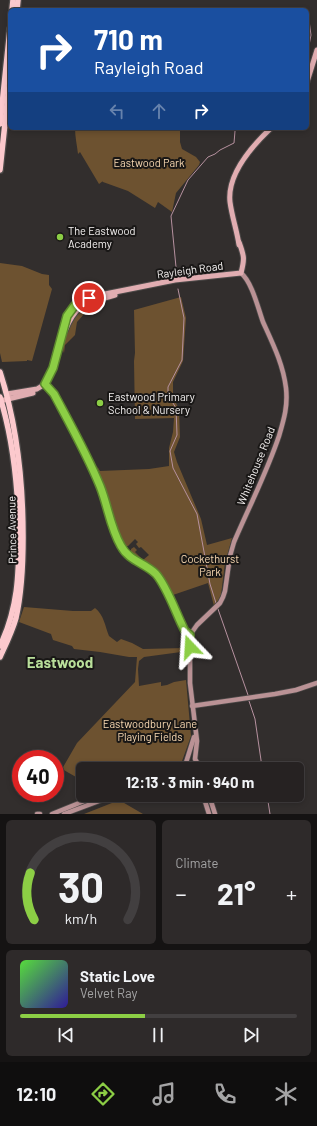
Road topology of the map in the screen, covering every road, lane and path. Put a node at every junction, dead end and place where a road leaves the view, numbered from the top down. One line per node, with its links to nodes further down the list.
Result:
1 (8, 48): 5 (highway)
2 (317, 50): 3 (main road)
3 (309, 76)
4 (8, 90): 6 (highway)
5 (0, 124)
6 (2, 130): 8 (highway)
7 (269, 130): 9 (main road)
8 (0, 170)
9 (242, 270): 13 (main road, Rayleigh Road); 15 (street, Whitehouse Road)
10 (0, 367): 14 (highway)
11 (0, 372): 14 (highway)
12 (0, 382): 14 (highway)
13 (45, 386): 14 (main road); 15 (street)
14 (5, 398): 16 (highway, Prince Avenue); 17 (highway, Prince Avenue)
15 (190, 635): 19 (street)
16 (0, 646)
17 (0, 657)
18 (317, 683): 19 (street)
19 (192, 706): 20 (street)
20 (195, 727): 21 (street); 22 (street)
21 (187, 762)
22 (197, 762)
23 (82, 802): 27 (street)
24 (96, 802): 28 (street)
25 (205, 802): 29 (street)
26 (211, 802): 30 (street)
27 (52, 814)
28 (64, 814)
29 (209, 814)
30 (215, 814)

